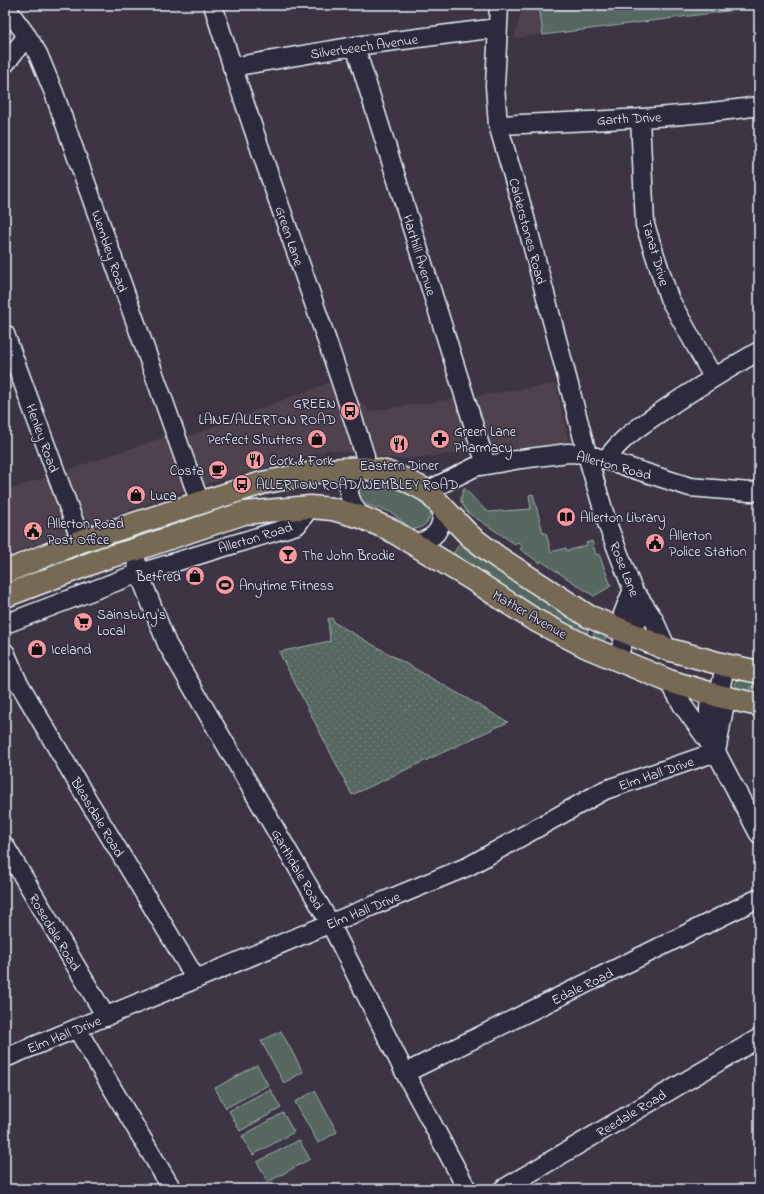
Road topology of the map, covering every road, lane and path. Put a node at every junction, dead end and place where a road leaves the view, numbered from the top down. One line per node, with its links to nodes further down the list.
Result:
1 (213, 5): 8 (street, Green Lane)
2 (499, 5): 4 (street, Calderstones Road)
3 (5, 6): 5 (street, Wembley Road)
4 (497, 28): 6 (street, Silverbeech Avenue); 11 (street, Calderstones Road)
5 (27, 36): 7 (street); 21 (street, Wembley Road)
6 (355, 46): 8 (street, Silverbeech Avenue); 17 (street, Harthill Avenue)
7 (5, 64)
8 (232, 66): 18 (street, Green Lane)
9 (759, 106): 10 (street, Garth Drive)
10 (640, 118): 11 (street, Garth Drive); 14 (street, Tanat Drive)
11 (498, 125): 15 (street, Calderstones Road)
12 (5, 334): 25 (street, Henley Road)
13 (759, 351): 14 (street)
14 (713, 377): 16 (street)
15 (587, 454): 16 (street, Allerton Road); 17 (street, Allerton Road); 30 (street, Rose Lane)
16 (606, 460): 20 (street, Allerton Road)
17 (486, 465): 19 (street, Allerton Road)
18 (364, 468): 19 (main road, Mather Avenue); 21 (main road, Mather Avenue); 24 (street)
19 (427, 491): 23 (main road, Mather Avenue)
20 (759, 491)
21 (200, 503): 25 (main road)
22 (310, 507): 24 (main road, Mather Avenue); 27 (main road, Allerton Road); 29 (street, Allerton Road)
23 (443, 508): 26 (street); 33 (main road, Mather Avenue)
24 (361, 517): 26 (main road, Mather Avenue)
25 (81, 541): 28 (main road)
26 (413, 544): 36 (main road, Mather Avenue)
27 (134, 550): 29 (street, Garthdale Road); 31 (main road, Allerton Road)
28 (5, 572)
29 (140, 573): 32 (street, Allerton Road); 46 (street, Garthdale Road)
30 (633, 589): 33 (street); 34 (street, Rose Lane)
31 (5, 596)
32 (5, 624)
33 (626, 633): 34 (main road, Mather Avenue); 36 (street)
34 (667, 649): 37 (main road, Mather Avenue)
35 (5, 652): 47 (street, Bleasdale Road)
36 (617, 660): 39 (main road, Mather Avenue)
37 (725, 666): 38 (main road, Mather Avenue); 40 (street)
38 (759, 672)
39 (669, 681): 40 (main road, Mather Avenue); 42 (street)
40 (719, 696): 41 (main road, Mather Avenue); 42 (street)
41 (759, 705)
42 (716, 752): 43 (street); 46 (street, Elm Hall Drive)
43 (759, 834)
44 (5, 846): 48 (street, Rosedale Road)
45 (759, 898): 52 (street, Edale Road)
46 (330, 923): 47 (street, Elm Hall Drive); 52 (street, Garthdale Road)
47 (196, 979): 48 (street, Elm Hall Drive)
48 (106, 1017): 49 (street, Elm Hall Drive)
49 (77, 1029): 51 (street, Elm Hall Drive); 53 (street)
50 (759, 1038): 55 (street, Reedale Road)
51 (7, 1052)
52 (405, 1073): 54 (street, Garthdale Road)
53 (172, 1189)
54 (466, 1189)
55 (503, 1189)

